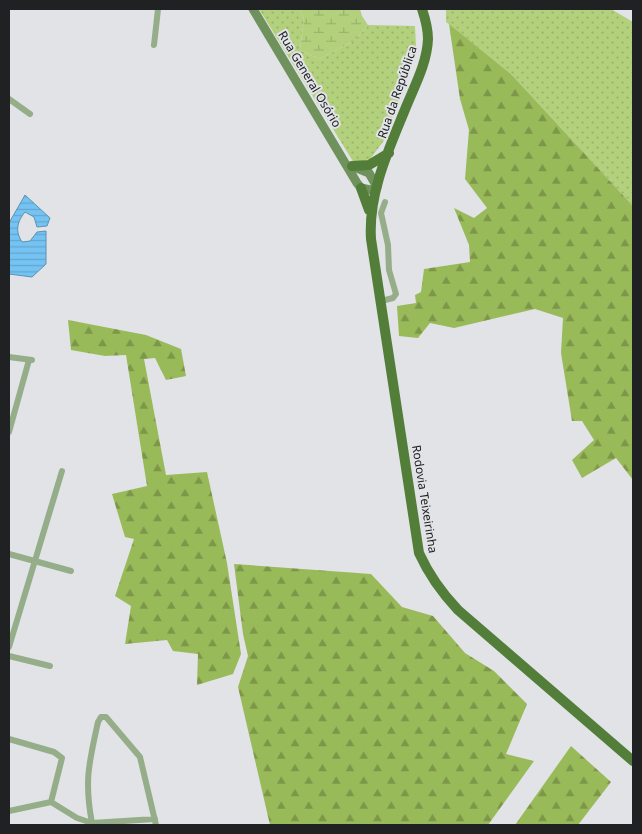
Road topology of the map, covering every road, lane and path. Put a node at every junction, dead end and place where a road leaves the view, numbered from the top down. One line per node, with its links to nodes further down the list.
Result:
1 (158, 9): 4 (street)
2 (253, 9): 8 (street, Rua General Osório)
3 (422, 9): 7 (main road, Rua da República)
4 (154, 45)
5 (9, 99): 6 (street)
6 (30, 114)
7 (389, 154): 8 (main road); 10 (main road, Rodovia Teixeirinha)
8 (350, 165): 9 (street, Rua General Osório); 10 (street, Rua General Osório)
9 (361, 188): 10 (street); 12 (main road)
10 (376, 189): 12 (main road, Rodovia Teixeirinha)
11 (384, 202): 13 (street)
12 (370, 218): 13 (street); 15 (main road, Rodovia Teixeirinha)
13 (383, 221): 14 (street)
14 (389, 270): 15 (street); 16 (street)
15 (377, 275): 16 (main road, Rodovia Teixeirinha)
16 (382, 301): 27 (main road, Rodovia Teixeirinha)
17 (9, 357): 18 (street)
18 (9, 432)
19 (62, 471): 21 (street)
20 (9, 554): 21 (street)
21 (34, 561): 22 (street); 23 (street)
22 (71, 571)
23 (9, 647)
24 (9, 656): 25 (street)
25 (50, 666)
26 (9, 739): 28 (street)
27 (633, 761)
28 (51, 802): 29 (street); 31 (street)
29 (9, 811)
30 (155, 822): 31 (street); 31 (street)
31 (92, 823)

